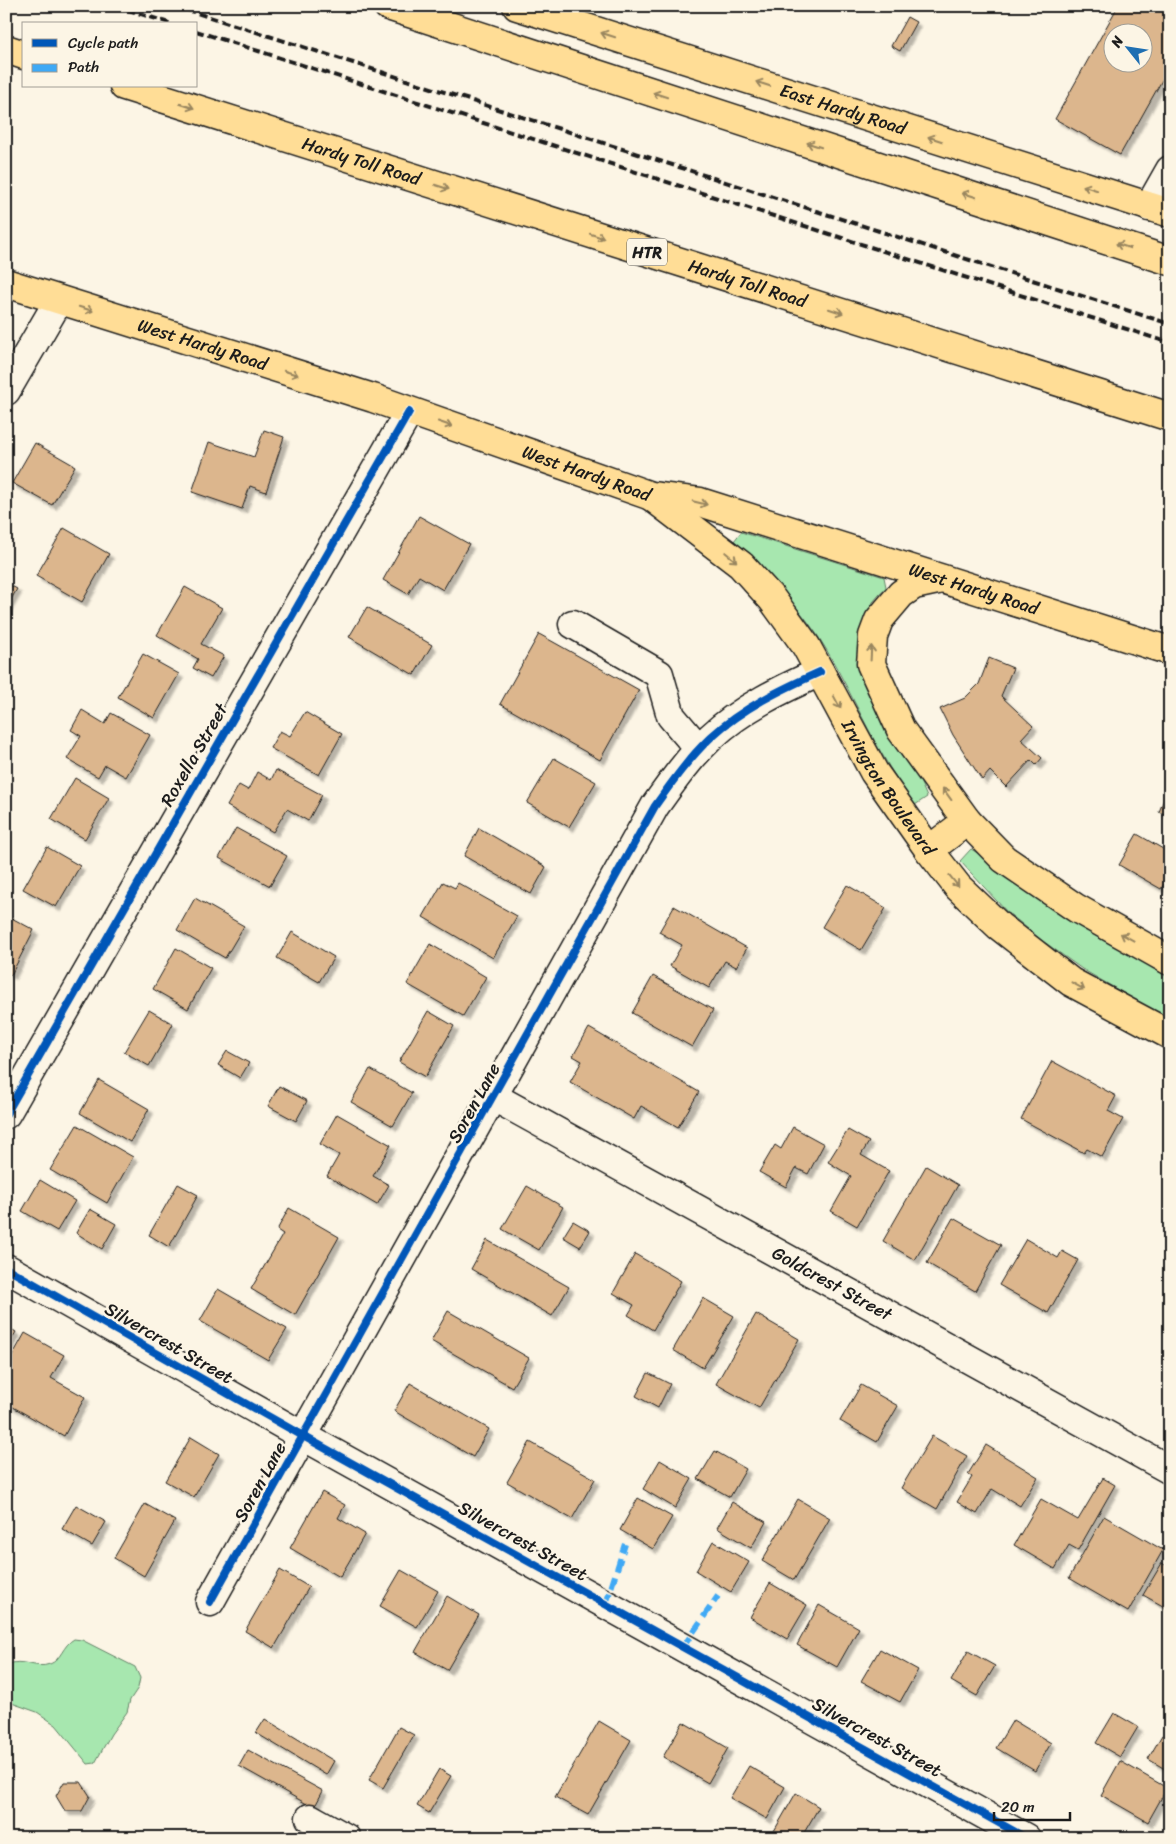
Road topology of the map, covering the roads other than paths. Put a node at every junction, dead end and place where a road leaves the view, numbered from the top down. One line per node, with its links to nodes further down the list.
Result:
1 (388, 6): 8 (main road, one-way to 1)
2 (517, 6): 7 (main road, East Hardy Road, one-way to 2)
3 (6, 49): 4 (main road)
4 (22, 54)
5 (130, 88): 13 (main road, Hardy Toll Road / HTR, one-way to 13)
6 (1170, 170): 7 (street)
7 (1160, 210)
8 (1170, 261)
9 (6, 283): 10 (main road, West Hardy Road)
10 (59, 300): 11 (street); 12 (main road, West Hardy Road, one-way to 12)
11 (6, 391)
12 (409, 412): 14 (main road, West Hardy Road, one-way to 14); 25 (street, Roxella Street)
13 (1170, 417)
14 (651, 496): 15 (main road, West Hardy Road, one-way to 15); 18 (main road, Irvington Boulevard, one-way to 18)
15 (942, 579): 17 (main road, West Hardy Road); 20 (main road, one-way to 15)
16 (573, 624): 19 (street)
17 (1170, 651)
18 (820, 672): 19 (street, Soren Lane); 21 (main road, Irvington Boulevard, one-way to 21)
19 (699, 749): 24 (street, Soren Lane)
20 (967, 821): 21 (main road); 22 (main road, one-way to 20)
21 (929, 850): 23 (main road, Irvington Boulevard, one-way to 23)
22 (1170, 961)
23 (1170, 1035)
24 (494, 1097): 27 (street, Soren Lane); 28 (street, Goldcrest Street)
25 (6, 1114)
26 (6, 1268): 27 (street, Silvercrest Street)
27 (303, 1436): 29 (street, Soren Lane); 32 (street, Silvercrest Street)
28 (1170, 1470)
29 (210, 1602)
30 (310, 1818): 31 (street)
31 (346, 1838)
32 (1026, 1838)

